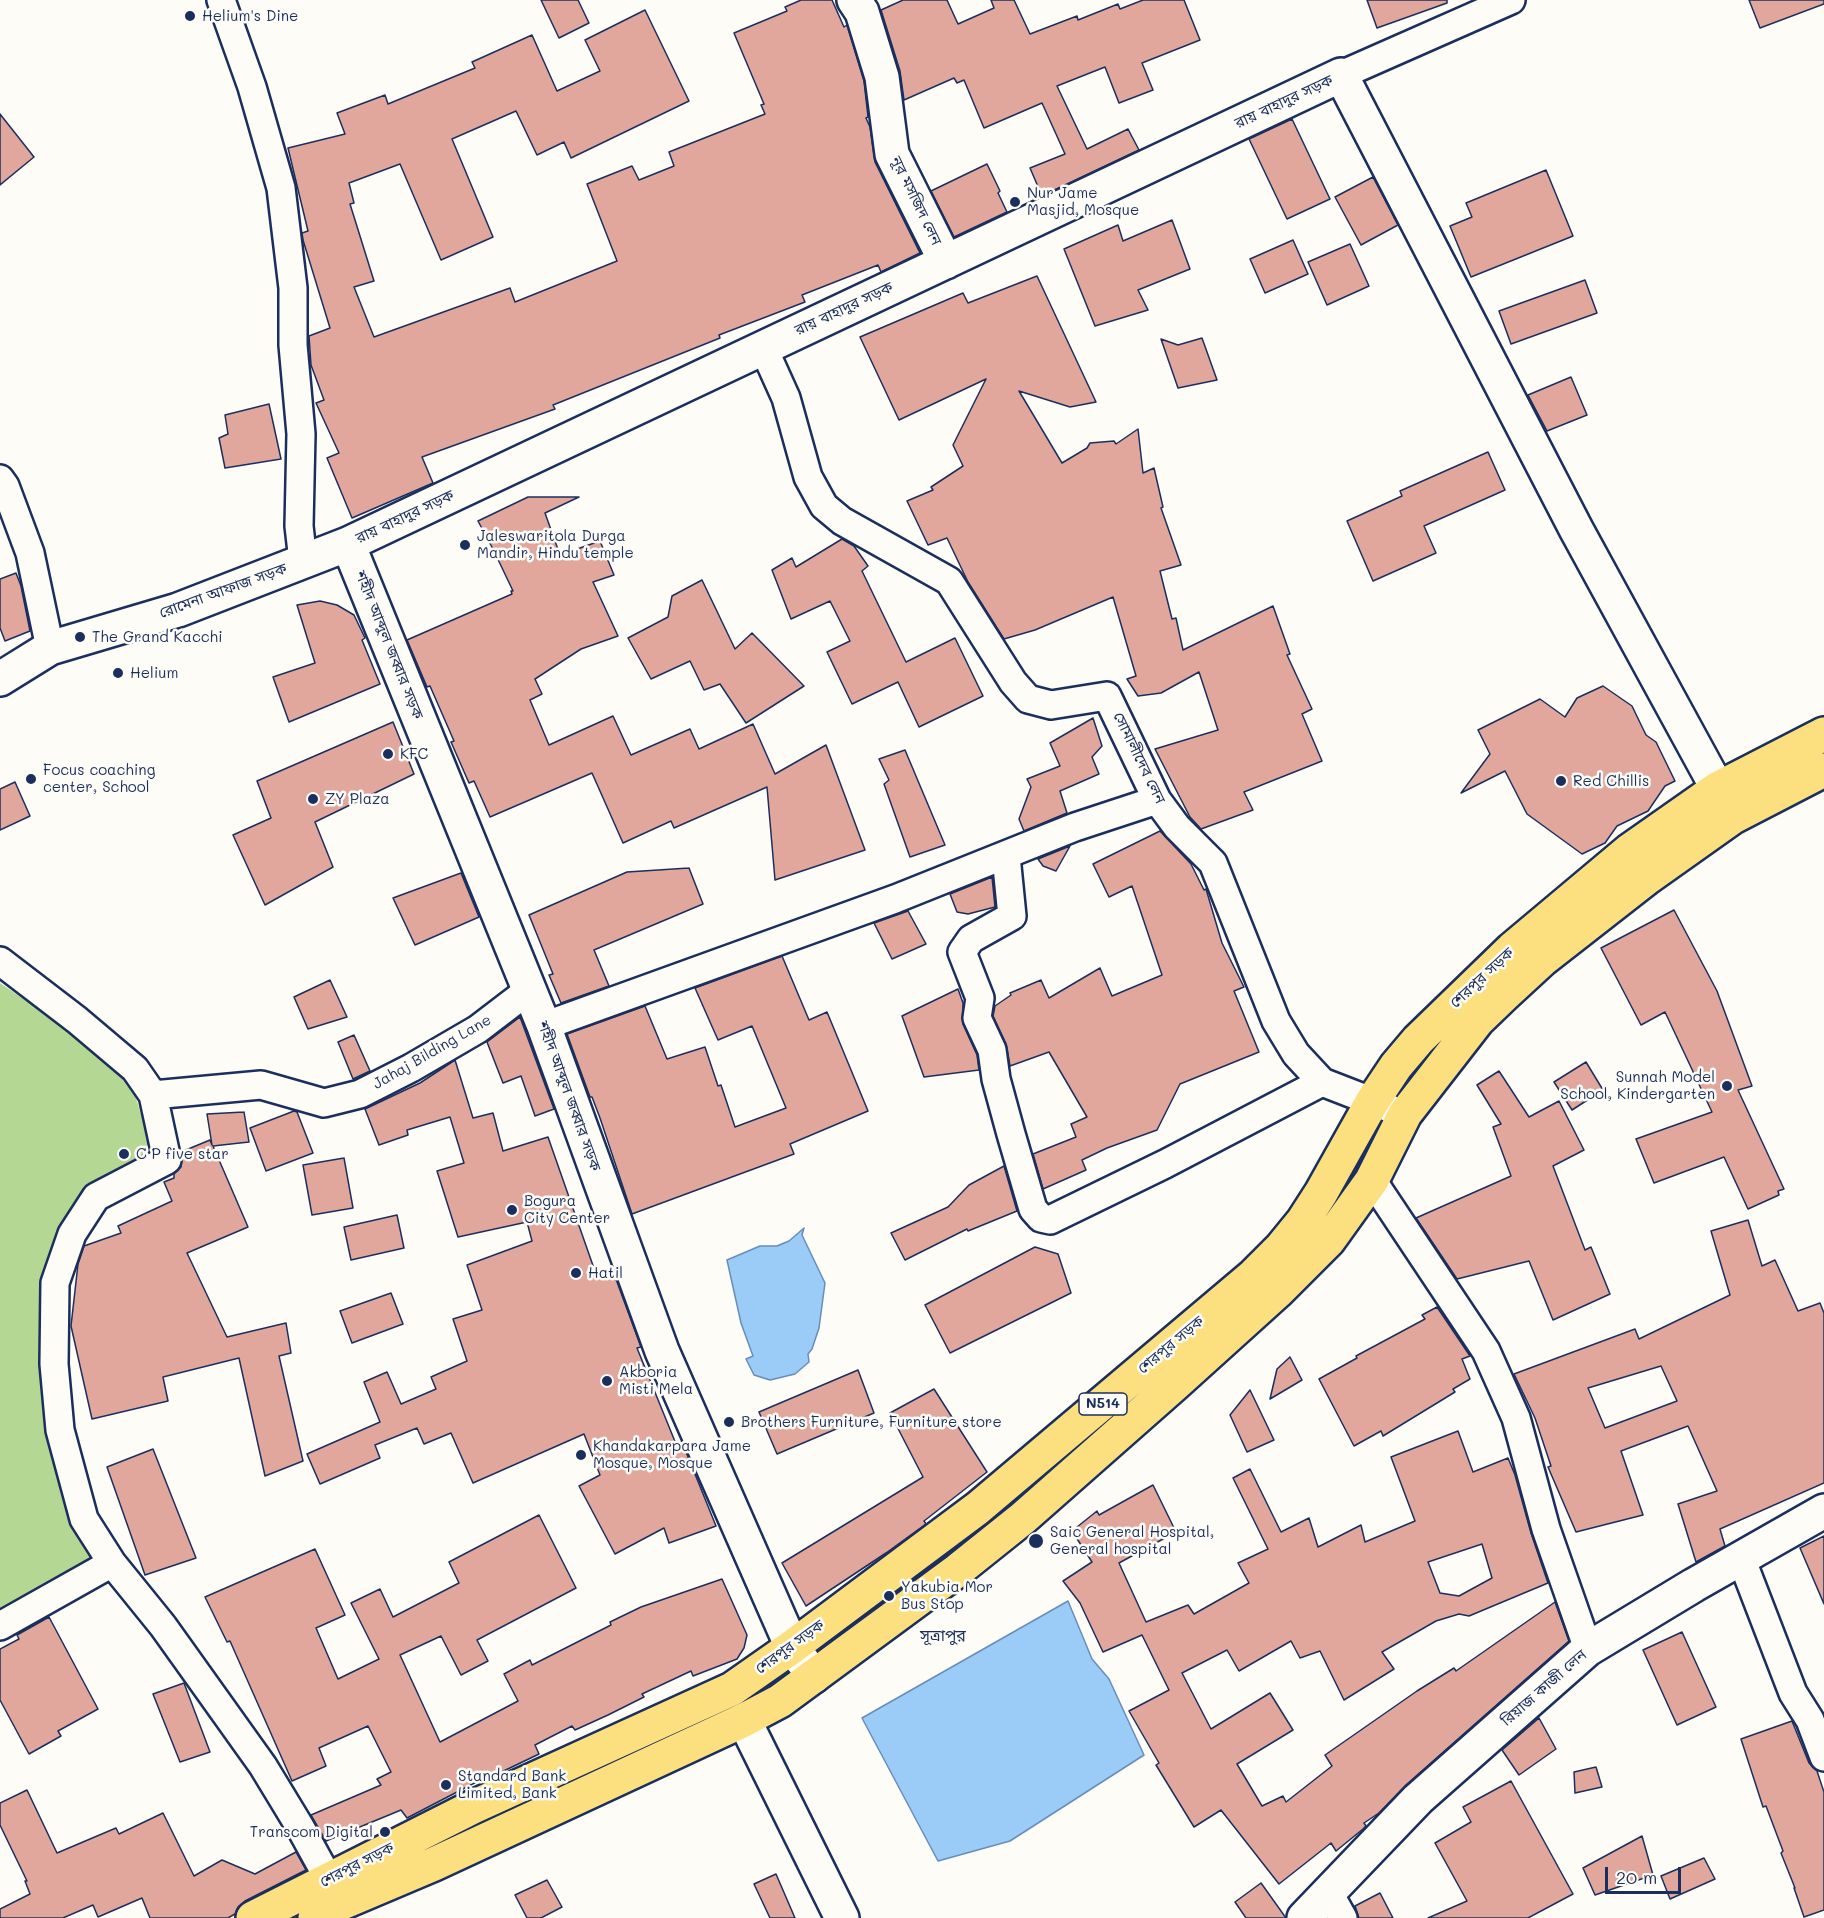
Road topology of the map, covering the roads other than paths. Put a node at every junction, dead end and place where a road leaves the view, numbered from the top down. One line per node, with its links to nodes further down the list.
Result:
1 (221, 0): 9 (street)
2 (854, 0): 5 (street, নূর মসজিদ লেন)
3 (1511, 0): 4 (street)
4 (1341, 75): 5 (street, রায় বাহাদুর সড়ক); 14 (street)
5 (946, 262): 6 (street, রায় বাহাদুর সড়ক)
6 (764, 347): 8 (street, রায় বাহাদুর সড়ক); 15 (street, সোমালীদেব লেন)
7 (0, 479): 10 (street)
8 (348, 544): 9 (street, রোমেনা আফাজ সড়ক); 19 (street, শহীদ আব্দুল জব্বার সড়ক)
9 (303, 561): 10 (street, রোমেনা আফাজ সড়ক)
10 (50, 648): 11 (street, রোমেনা আফাজ সড়ক)
11 (0, 679)
12 (1824, 734): 14 (highway, শেরপুর সড়ক / N514)
13 (1824, 770): 16 (highway, শেরপুর সড়ক / N514)
14 (1717, 789): 16 (street); 23 (highway, শেরপুর সড়ক / N514)
15 (1157, 800): 17 (street); 21 (street, সোমালীদেব লেন)
16 (1733, 817): 24 (highway, শেরপুর সড়ক / N514)
17 (1006, 856): 20 (street); 21 (street)
18 (0, 961): 22 (street)
19 (529, 990): 20 (street, শহীদ আব্দুল জব্বার সড়ক); 22 (street, Jahaj Bilding Lane)
20 (544, 1026): 30 (street, শহীদ আব্দুল জব্বার সড়ক)
21 (1322, 1082): 23 (street, সোমালীদেব লেন)
22 (153, 1095): 28 (street)
23 (1372, 1102): 24 (street, সোমালীদেব লেন); 30 (highway, শেরপুর সড়ক / N514)
24 (1405, 1114): 25 (highway, শেরপুর সড়ক / N514)
25 (1372, 1180): 31 (street); 32 (highway, শেরপুর সড়ক / N514)
26 (1824, 1511): 27 (street, রিয়াজ কাজী লেন)
27 (1741, 1558): 31 (street, রিয়াজ কাজী লেন); 34 (street)
28 (112, 1563): 29 (street); 35 (street)
29 (0, 1626)
30 (792, 1647): 32 (street, শহীদ আব্দুল জব্বার সড়ক); 35 (highway, শেরপুর সড়ক / N514)
31 (1588, 1649): 36 (street, রিয়াজ কাজী লেন)
32 (814, 1676): 33 (highway, শেরপুর সড়ক / N514)
33 (744, 1720): 35 (highway, শেরপুর সড়ক / N514); 38 (street)
34 (1824, 1757)
35 (334, 1905): 37 (highway, শেরপুর সড়ক / N514)
36 (1336, 1905): 39 (street, রিয়াজ কাজী লেন)
37 (253, 1918)
38 (842, 1918)
39 (1304, 1918)

